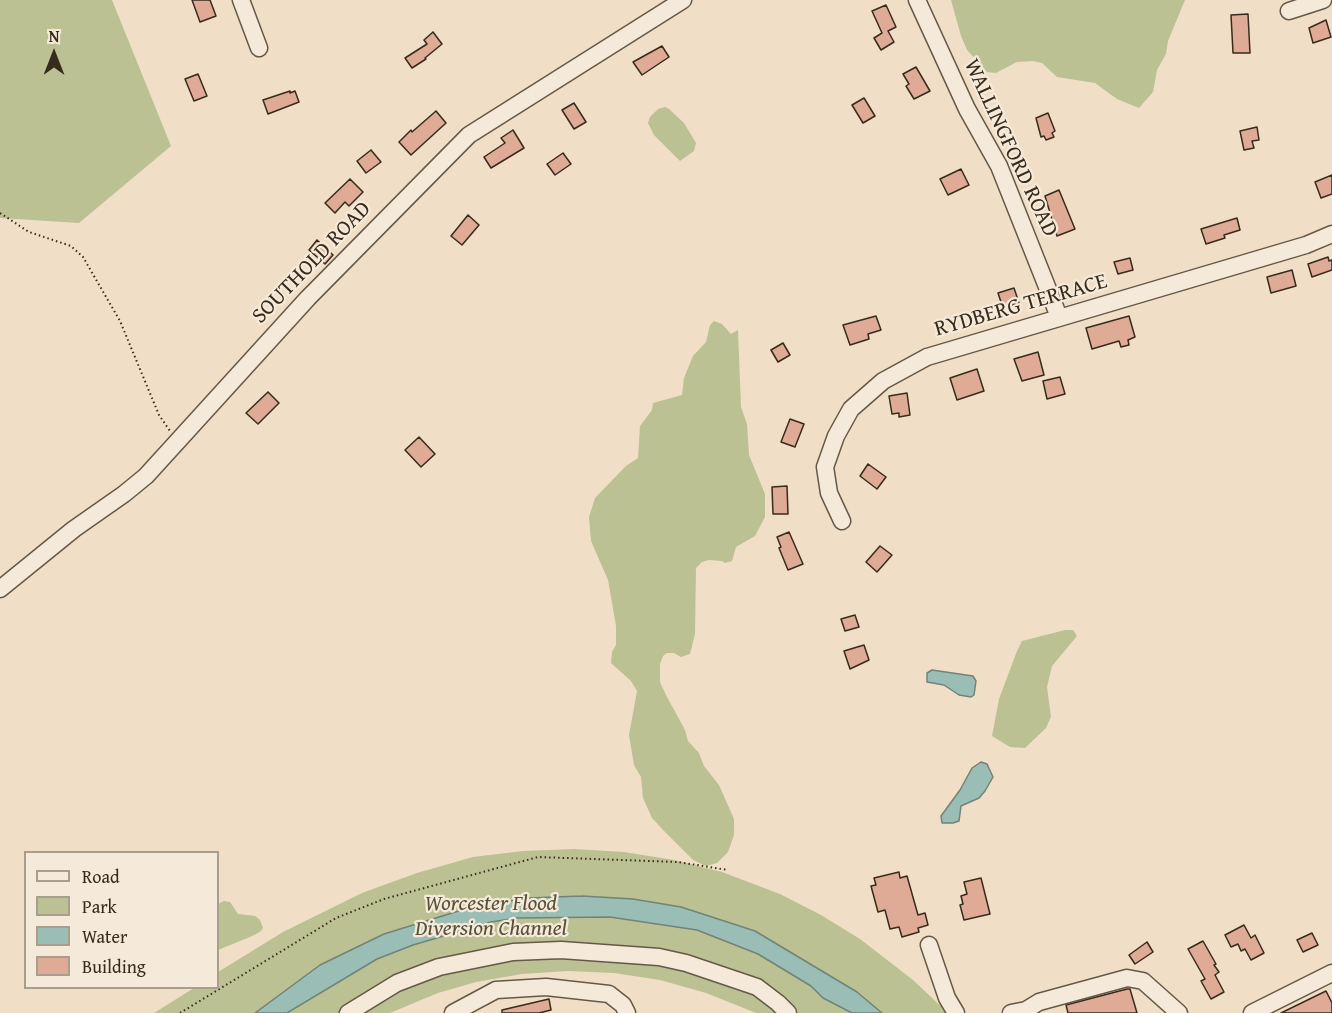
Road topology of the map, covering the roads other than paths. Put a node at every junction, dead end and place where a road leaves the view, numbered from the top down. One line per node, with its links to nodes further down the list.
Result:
1 (241, 0): 6 (street)
2 (683, 0): 10 (street, SOUTHOLD ROAD)
3 (917, 0): 8 (street, WALLINGFORD ROAD)
4 (1323, 0): 5 (street)
5 (1289, 11)
6 (259, 48)
7 (1332, 234): 8 (street, RYDBERG TERRACE)
8 (1059, 317): 9 (street, RYDBERG TERRACE)
9 (842, 521)
10 (0, 589)
11 (929, 945): 17 (street)
12 (1332, 973): 20 (street)
13 (348, 1013): 16 (street)
14 (453, 1013): 15 (street)
15 (627, 1013)
16 (788, 1013)
17 (956, 1013)
18 (1011, 1013): 19 (street)
19 (1179, 1013)
20 (1252, 1013)

